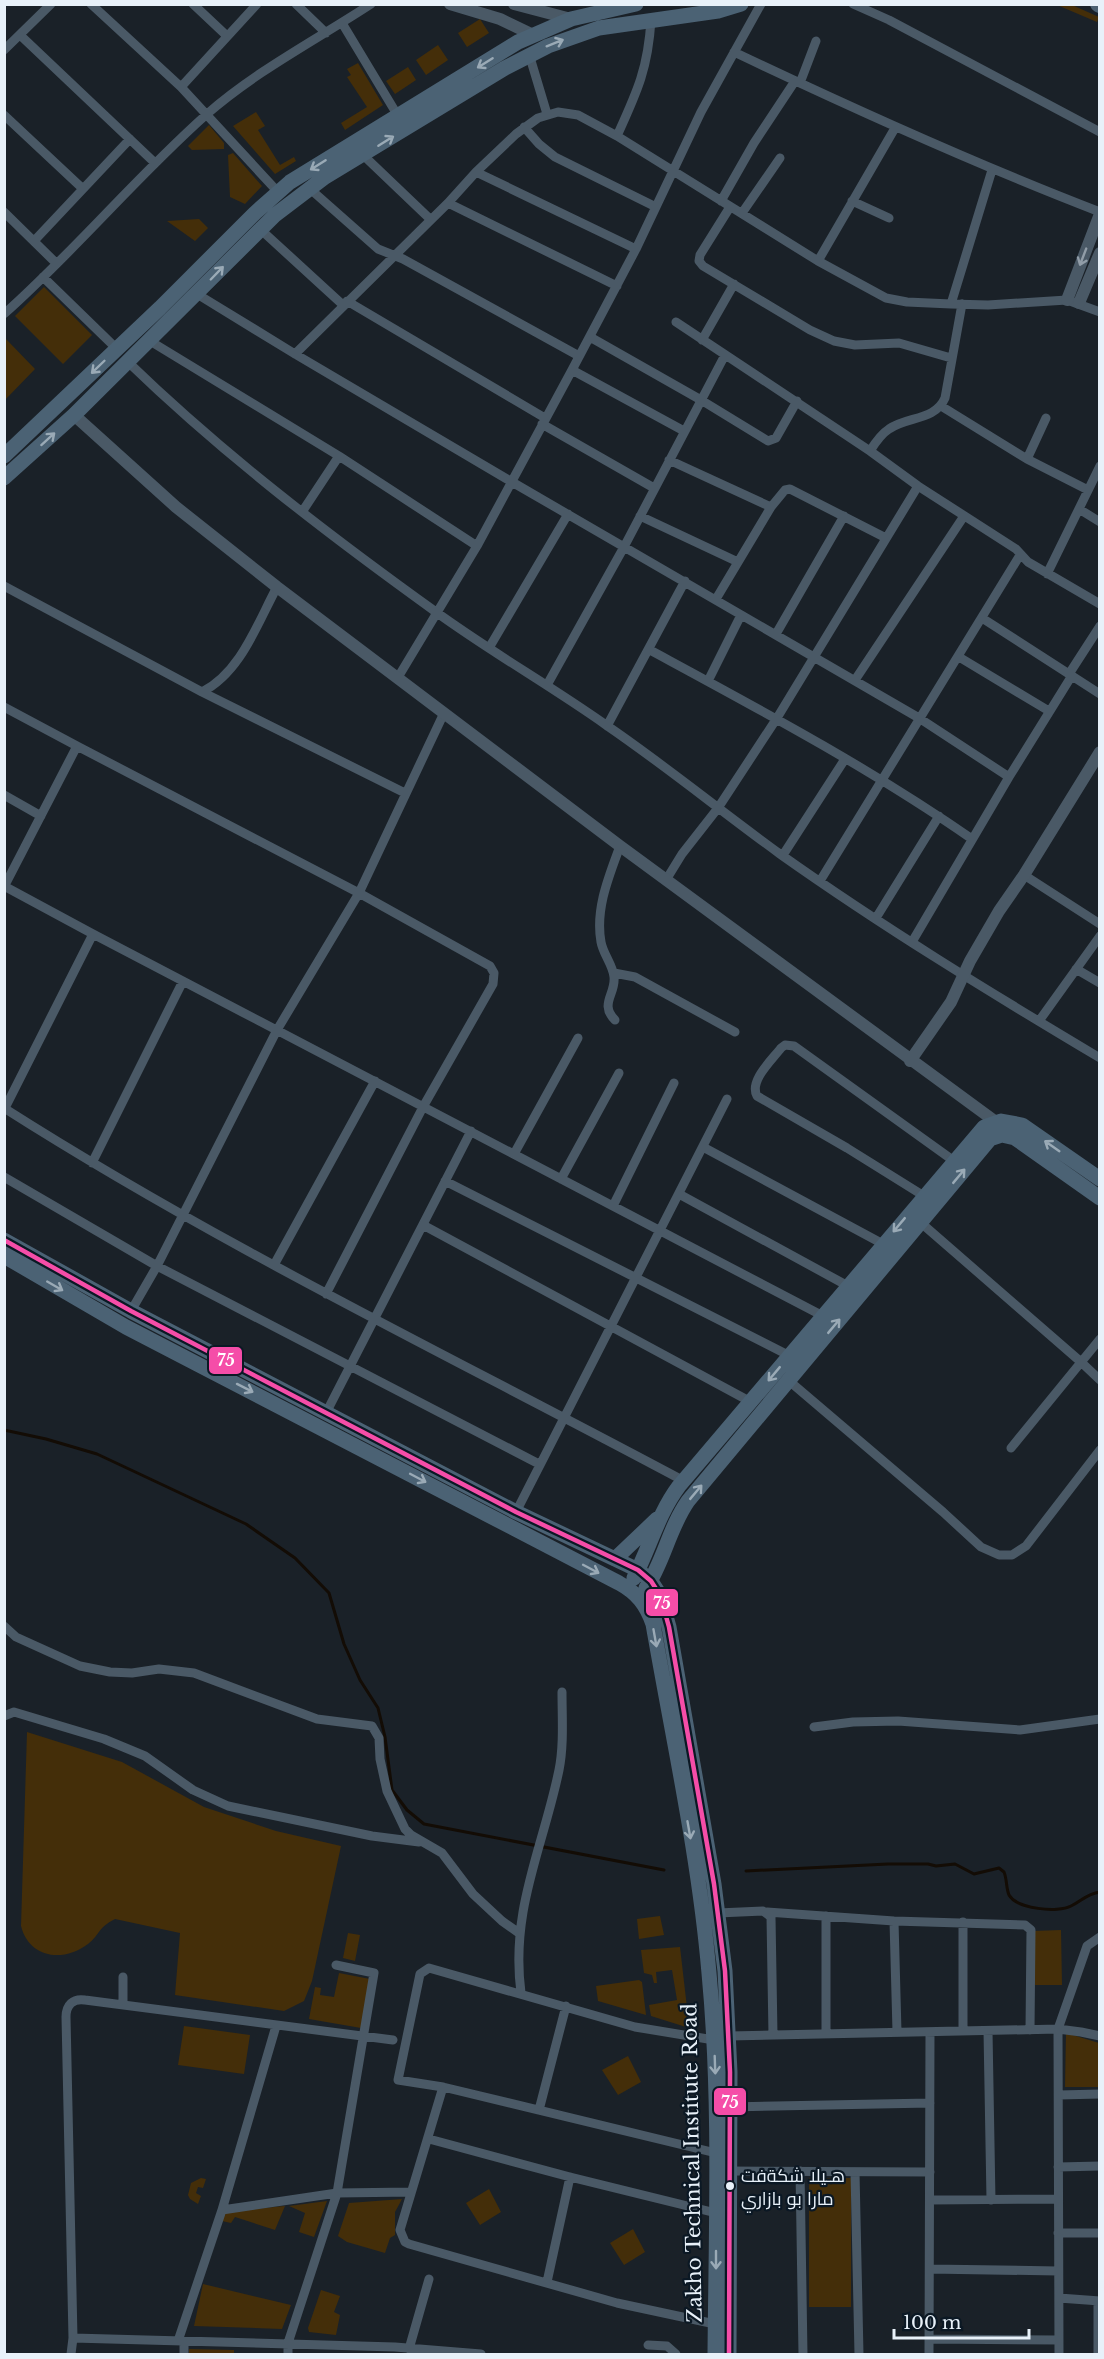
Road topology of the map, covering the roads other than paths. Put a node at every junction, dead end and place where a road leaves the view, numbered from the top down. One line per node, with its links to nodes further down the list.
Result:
1 (51, 4): 17 (street)
2 (91, 4): 25 (street)
3 (193, 4): 19 (street)
4 (257, 4): 19 (street)
5 (296, 4): 16 (street)
6 (370, 4): 15 (street)
7 (450, 4): 18 (street)
8 (636, 4): 13 (main road)
9 (741, 4): 14 (main road)
10 (760, 4): 22 (street)
11 (853, 4): 32 (street)
12 (520, 5): 13 (street)
13 (571, 19): 18 (main road)
14 (651, 20): 23 (main road, one-way to 14); 33 (street)
15 (342, 23): 16 (street); 29 (street)
16 (326, 33): 26 (street)
17 (20, 35): 21 (street); 34 (street)
18 (533, 35): 29 (main road, one-way to 29)
19 (227, 36): 25 (street)
20 (816, 41): 24 (street)
21 (4, 50)
22 (734, 52): 24 (street); 38 (street)
23 (529, 54): 27 (street); 35 (main road, one-way to 23)
24 (797, 82): 31 (street); 44 (street)
25 (180, 87): 26 (street)
26 (207, 114): 37 (street); 43 (street)
27 (548, 114): 30 (street); 33 (street)
28 (4, 115): 41 (street)
29 (398, 116): 43 (main road, one-way to 43)
30 (524, 127): 40 (street); 47 (street)
31 (895, 128): 39 (street); 45 (street)
32 (1100, 132)
33 (617, 136): 38 (street)
34 (130, 139): 37 (street); 41 (street)
35 (363, 155): 42 (main road); 53 (street)
36 (780, 158): 49 (street)
37 (155, 163): 60 (street)
38 (673, 171): 44 (street); 47 (street)
39 (992, 171): 50 (street); 67 (street)
40 (476, 172): 46 (street); 56 (street)
41 (82, 188): 55 (street)
42 (309, 188): 54 (main road); 58 (street)
43 (278, 192): 71 (main road)
44 (721, 201): 48 (street)
45 (852, 201): 51 (street); 59 (street)
46 (448, 203): 53 (street); 63 (street)
47 (656, 207): 56 (street)
48 (730, 207): 49 (street); 62 (street)
49 (742, 213): 59 (street)
50 (1100, 213): 65 (street, one-way to 65)
51 (889, 218)
52 (7, 219): 55 (street)
53 (430, 219): 58 (street)
54 (260, 229): 64 (main road, one-way to 54); 66 (street)
55 (34, 241): 60 (street)
56 (636, 249): 63 (street)
57 (1100, 253): 65 (street)
58 (393, 255): 66 (street); 79 (street)
59 (818, 261): 67 (street)
60 (56, 262): 61 (street)
61 (43, 277): 69 (street); 76 (street)
62 (734, 284): 74 (street); 80 (street)
63 (617, 286): 73 (street)
64 (198, 294): 71 (main road); 77 (street)
65 (1073, 302): 68 (street); 70 (street)
66 (345, 303): 77 (street); 88 (street)
67 (951, 304): 68 (street)
68 (962, 304): 80 (street)
69 (5, 311)
70 (1100, 312)
71 (165, 314): 75 (main road); 76 (main road)
72 (676, 322): 74 (street)
73 (590, 337): 79 (street); 83 (street)
74 (702, 340): 78 (street)
75 (150, 341): 81 (main road); 92 (street)
76 (117, 349): 90 (main road, one-way to 90)
77 (295, 354): 97 (street)
78 (725, 355): 83 (street); 84 (street)
79 (579, 356): 82 (street)
80 (951, 358): 85 (street)
81 (128, 362): 86 (main road); 103 (street)
82 (572, 370): 88 (street); 89 (street)
83 (700, 400): 84 (street); 89 (street)
84 (797, 401): 91 (street)
85 (942, 406): 91 (street); 93 (street)
86 (74, 415): 96 (main road, one-way to 86); 117 (street)
87 (1046, 418): 93 (street)
88 (544, 421): 97 (street); 99 (street)
89 (684, 431): 94 (street)
90 (6, 450)
91 (870, 450): 98 (street)
92 (339, 456): 103 (street); 110 (street)
93 (1027, 459): 100 (street)
94 (669, 460): 99 (street); 101 (street)
95 (1099, 468): 100 (street)
96 (4, 478)
97 (512, 482): 104 (street); 110 (street)
98 (918, 486): 107 (street); 109 (street)
99 (654, 488): 105 (street)
100 (1088, 490): 102 (street)
101 (771, 507): 106 (street); 113 (street)
102 (1079, 509): 108 (street); 114 (street)
103 (302, 512): 120 (street)
104 (568, 514): 111 (street); 125 (street)
105 (640, 516): 111 (street); 113 (street)
106 (844, 516): 109 (street); 124 (street)
107 (964, 516): 112 (street); 131 (street)
108 (1100, 522)
109 (886, 538): 127 (street)
110 (477, 546): 120 (street)
111 (624, 547): 115 (street); 133 (street)
112 (1020, 555): 114 (street); 122 (street)
113 (738, 562): 118 (street)
114 (1047, 574): 119 (street)
115 (685, 581): 118 (street); 126 (street)
116 (4, 586): 134 (street)
117 (277, 587): 130 (street); 134 (street)
118 (716, 599): 121 (street)
119 (1100, 604)
120 (437, 613): 125 (street); 130 (street)
121 (741, 615): 124 (street); 132 (street)
122 (982, 618): 128 (street); 129 (street)
123 (1100, 626): 129 (street)
124 (776, 634): 127 (street)
125 (489, 648): 133 (street)
126 (650, 650): 132 (street); 141 (street)
127 (814, 656): 131 (street); 139 (street)
128 (959, 657): 137 (street); 140 (street)
129 (1070, 675): 135 (street); 137 (street)
130 (397, 679): 138 (street)
131 (855, 680): 140 (street)
132 (708, 681): 139 (street)
133 (547, 686): 141 (street)
134 (202, 692): 147 (street)
135 (1100, 694)
136 (4, 707): 142 (street)
137 (1049, 711): 145 (street)
138 (444, 713): 147 (street); 153 (street)
139 (777, 717): 144 (street); 149 (street)
140 (919, 718): 145 (street); 146 (street)
141 (607, 726): 149 (street)
142 (77, 746): 150 (street); 159 (street)
143 (1100, 752): 155 (street)
144 (845, 759): 146 (street); 154 (street)
145 (1009, 777): 152 (street)
146 (881, 780): 151 (street); 157 (street)
147 (405, 793): 159 (street)
148 (4, 795): 150 (street)
149 (718, 808): 154 (street); 156 (street)
150 (41, 816): 158 (street)
151 (939, 816): 152 (street); 160 (street)
152 (972, 839): 164 (street)
153 (620, 846): 156 (street); 166 (street)
154 (783, 855): 157 (street)
155 (1024, 875): 161 (street); 167 (street)
156 (666, 880): 176 (street)
157 (820, 880): 160 (street)
158 (5, 886): 162 (street)
159 (359, 893): 172 (street); 181 (street)
160 (876, 918): 164 (street)
161 (1100, 924)
162 (93, 934): 168 (street); 182 (street)
163 (1100, 936): 165 (street)
164 (912, 942): 167 (street)
165 (1076, 969): 169 (street); 171 (street)
166 (614, 973): 170 (street); 173 (street)
167 (962, 976): 171 (street); 176 (street)
168 (183, 981): 172 (street); 188 (street)
169 (1100, 983)
170 (615, 1020)
171 (1039, 1021): 175 (street)
172 (277, 1030): 178 (street); 197 (street)
173 (735, 1032)
174 (578, 1038): 186 (street)
175 (1100, 1058)
176 (910, 1061): 183 (street)
177 (619, 1073): 190 (street)
178 (375, 1081): 181 (street); 204 (street)
179 (674, 1083): 196 (street)
180 (727, 1099): 185 (street)
181 (423, 1107): 184 (street); 208 (street)
182 (5, 1108): 188 (street)
183 (999, 1129): 187 (main road); 191 (main road, one-way to 183); 195 (main road); 198 (main road, one-way to 183)
184 (471, 1131): 186 (street); 192 (street)
185 (703, 1147): 193 (street); 202 (street)
186 (514, 1154): 190 (street)
187 (954, 1161): 194 (main road); 194 (street)
188 (92, 1163): 197 (street)
189 (4, 1178): 205 (street)
190 (561, 1179): 196 (street)
191 (1100, 1179)
192 (445, 1181): 199 (street); 206 (street)
193 (679, 1194): 200 (street); 207 (street)
194 (924, 1196): 202 (main road, one-way to 202)
195 (1100, 1198)
196 (613, 1206): 200 (street)
197 (182, 1216): 204 (street); 205 (street)
198 (920, 1222): 215 (street); 217 (main road, one-way to 198)
199 (423, 1225): 211 (street); 212 (street)
200 (660, 1231): 206 (street); 210 (street)
201 (4, 1240): 209 (main road)
202 (884, 1244): 207 (main road)
203 (4, 1257): 232 (main road, one-way to 232)
204 (274, 1265): 208 (street)
205 (157, 1266): 209 (street); 216 (street)
206 (636, 1278): 212 (street); 214 (street)
207 (848, 1286): 210 (main road)
208 (326, 1294): 211 (street)
209 (131, 1311): 220 (main road)
210 (823, 1316): 214 (main road)
211 (375, 1318): 216 (street); 221 (street)
212 (611, 1328): 219 (street); 221 (street)
213 (1100, 1339): 215 (street)
214 (790, 1356): 219 (main road, one-way to 219)
215 (1081, 1362): 218 (street); 222 (street)
216 (350, 1367): 220 (street); 224 (street)
217 (788, 1380): 223 (street); 228 (main road, one-way to 217)
218 (1100, 1380)
219 (751, 1402): 225 (main road)
220 (326, 1413): 226 (main road)
221 (565, 1417): 224 (street); 225 (street)
222 (1011, 1448)
223 (1100, 1450)
224 (539, 1464): 226 (street)
225 (684, 1481): 227 (main road)
226 (516, 1512): 229 (main road)
227 (659, 1517): 228 (main road); 229 (main road); 230 (main road)
228 (673, 1527): 231 (main road)
229 (615, 1558): 230 (main road)
230 (638, 1570): 231 (main road); 232 (main road)
231 (651, 1581): 232 (main road); 240 (main road)
232 (634, 1593): 262 (main road, Zakho Technical Institute Road, one-way to 262)
233 (4, 1626): 238 (street)
234 (562, 1692): 244 (street)
235 (4, 1716): 238 (street)
236 (1100, 1719): 237 (street)
237 (814, 1727)
238 (427, 1844): 244 (street)
239 (768, 1912): 240 (street); 241 (street); 259 (street)
240 (718, 1913): 262 (main road)
241 (826, 1916): 242 (street); 258 (street)
242 (894, 1921): 243 (street); 256 (street)
243 (963, 1922): 253 (street); 254 (street)
244 (519, 1933): 248 (street)
245 (1100, 1937): 252 (street)
246 (336, 1965): 260 (street)
247 (123, 1977): 249 (street)
248 (521, 1993): 250 (street); 264 (street)
249 (123, 2004): 251 (street); 295 (street)
250 (566, 2006): 262 (street); 269 (street)
251 (276, 2026): 260 (street); 284 (street)
252 (1058, 2029): 253 (street); 261 (street); 266 (street)
253 (1030, 2030): 255 (street)
254 (963, 2031): 255 (street); 257 (street)
255 (988, 2031): 281 (street)
256 (897, 2032): 257 (street); 258 (street)
257 (930, 2032): 267 (street)
258 (826, 2034): 259 (street)
259 (773, 2035): 262 (street)
260 (364, 2036): 263 (street); 280 (street)
261 (1100, 2036)
262 (722, 2038): 268 (main road); 271 (main road, Zakho Technical Institute Road, one-way to 271)
263 (393, 2040)
264 (444, 2087): 269 (street); 270 (street)
265 (1100, 2094): 266 (street)
266 (1059, 2095): 273 (street)
267 (930, 2103): 268 (street); 277 (street)
268 (729, 2107): 274 (main road)
269 (540, 2110): 271 (street)
270 (429, 2139): 278 (street); 279 (street)
271 (716, 2153): 285 (main road, Zakho Technical Institute Road)
272 (1100, 2166): 273 (street)
273 (1058, 2167): 282 (street)
274 (730, 2171): 275 (street); 309 (main road)
275 (800, 2171): 276 (street); 310 (street)
276 (855, 2172): 277 (street); 311 (street)
277 (930, 2172): 283 (street)
278 (570, 2177): 285 (street); 291 (street)
279 (411, 2192): 280 (street); 291 (street)
280 (337, 2193): 284 (street); 299 (street)
281 (992, 2199): 282 (street); 283 (street)
282 (1057, 2199): 286 (street)
283 (930, 2200): 288 (street)
284 (222, 2210): 298 (street)
285 (716, 2213): 294 (main road, Zakho Technical Institute Road, one-way to 294)
286 (1058, 2233): 287 (street); 289 (street)
287 (1100, 2233)
288 (930, 2269): 289 (street); 296 (street)
289 (1058, 2271): 292 (street)
290 (429, 2279): 301 (street)
291 (547, 2282): 294 (street)
292 (1059, 2298): 293 (street); 297 (street)
293 (1099, 2301): 314 (street)
294 (715, 2324): 308 (main road, Zakho Technical Institute Road)
295 (73, 2338): 298 (street); 303 (street)
296 (931, 2339): 297 (street); 312 (street)
297 (1059, 2340): 313 (street)
298 (181, 2342): 299 (street); 304 (street)
299 (288, 2343): 302 (street); 305 (street)
300 (648, 2345): 307 (street)
301 (409, 2349): 302 (street); 306 (street)
302 (395, 2351)
303 (72, 2355)
304 (184, 2355)
305 (288, 2355)
306 (481, 2355)
307 (676, 2355)
308 (715, 2355)
309 (729, 2355)
310 (802, 2355)
311 (858, 2355)
312 (929, 2355)
313 (1059, 2355)
314 (1098, 2355)

